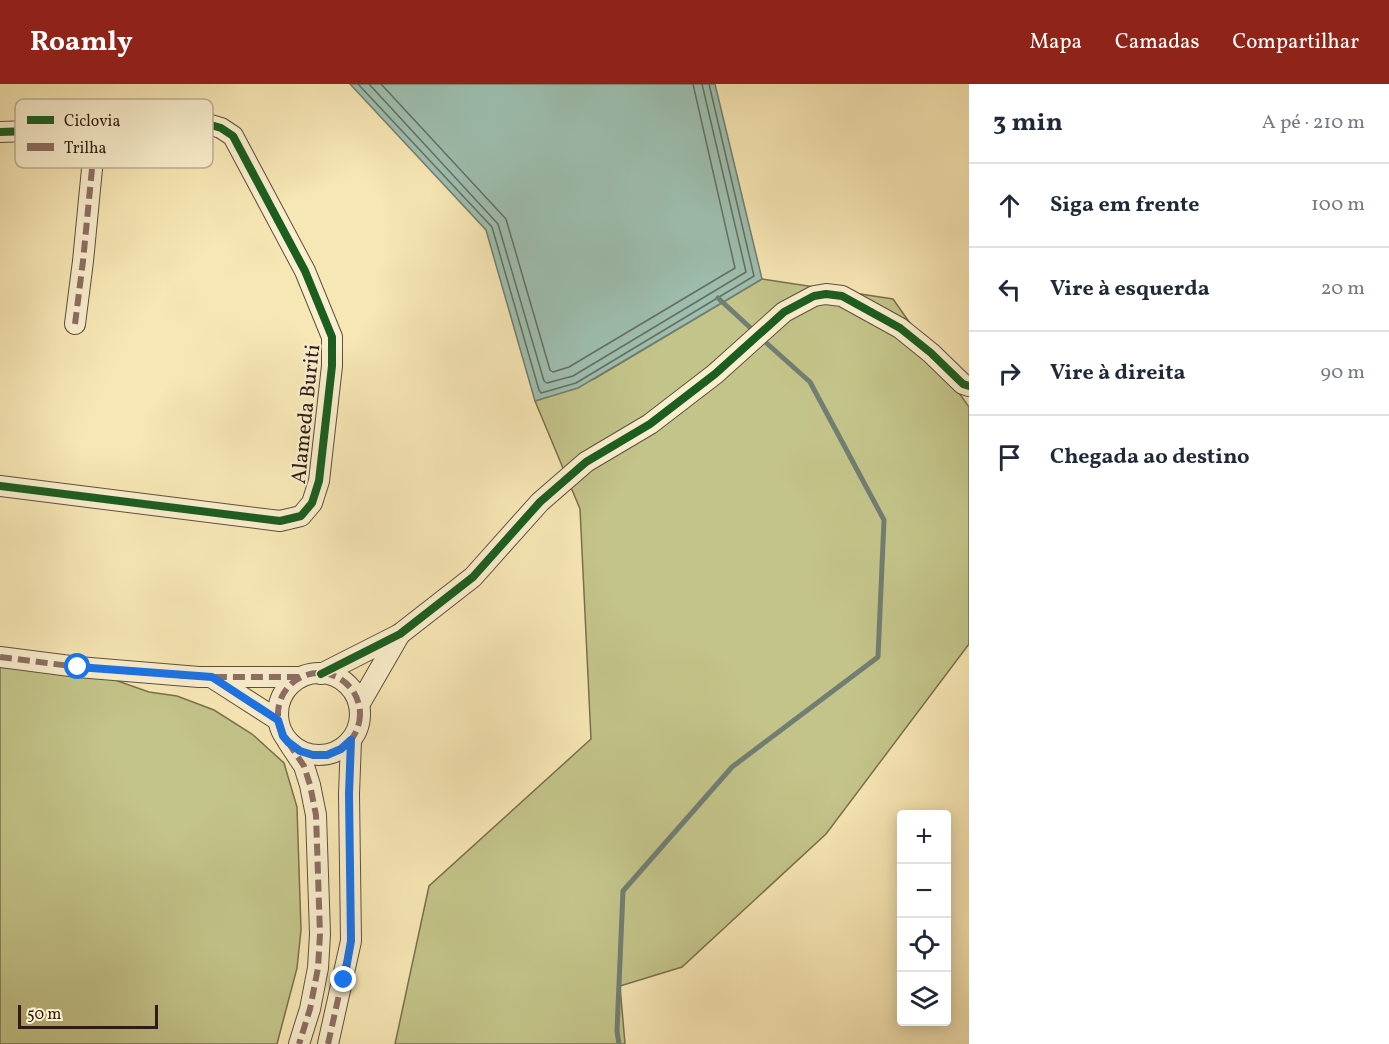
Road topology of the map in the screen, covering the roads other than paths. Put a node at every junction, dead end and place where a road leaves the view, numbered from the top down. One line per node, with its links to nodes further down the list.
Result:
1 (213, 126): 7 (street, Alameda Buriti)
2 (15, 131): 3 (street, Alameda Buriti)
3 (0, 132)
4 (92, 168): 5 (street)
5 (75, 324)
6 (967, 388): 8 (street)
7 (0, 486)
8 (400, 634): 10 (street); 13 (street)
9 (0, 657): 11 (street)
10 (321, 674): 12 (street); 13 (street)
11 (212, 677): 12 (street); 14 (street)
12 (301, 677): 14 (street)
13 (359, 705): 15 (street)
14 (278, 720): 16 (street)
15 (351, 740): 16 (street); 18 (street)
16 (288, 742): 17 (street)
17 (299, 1044)
18 (328, 1044)

